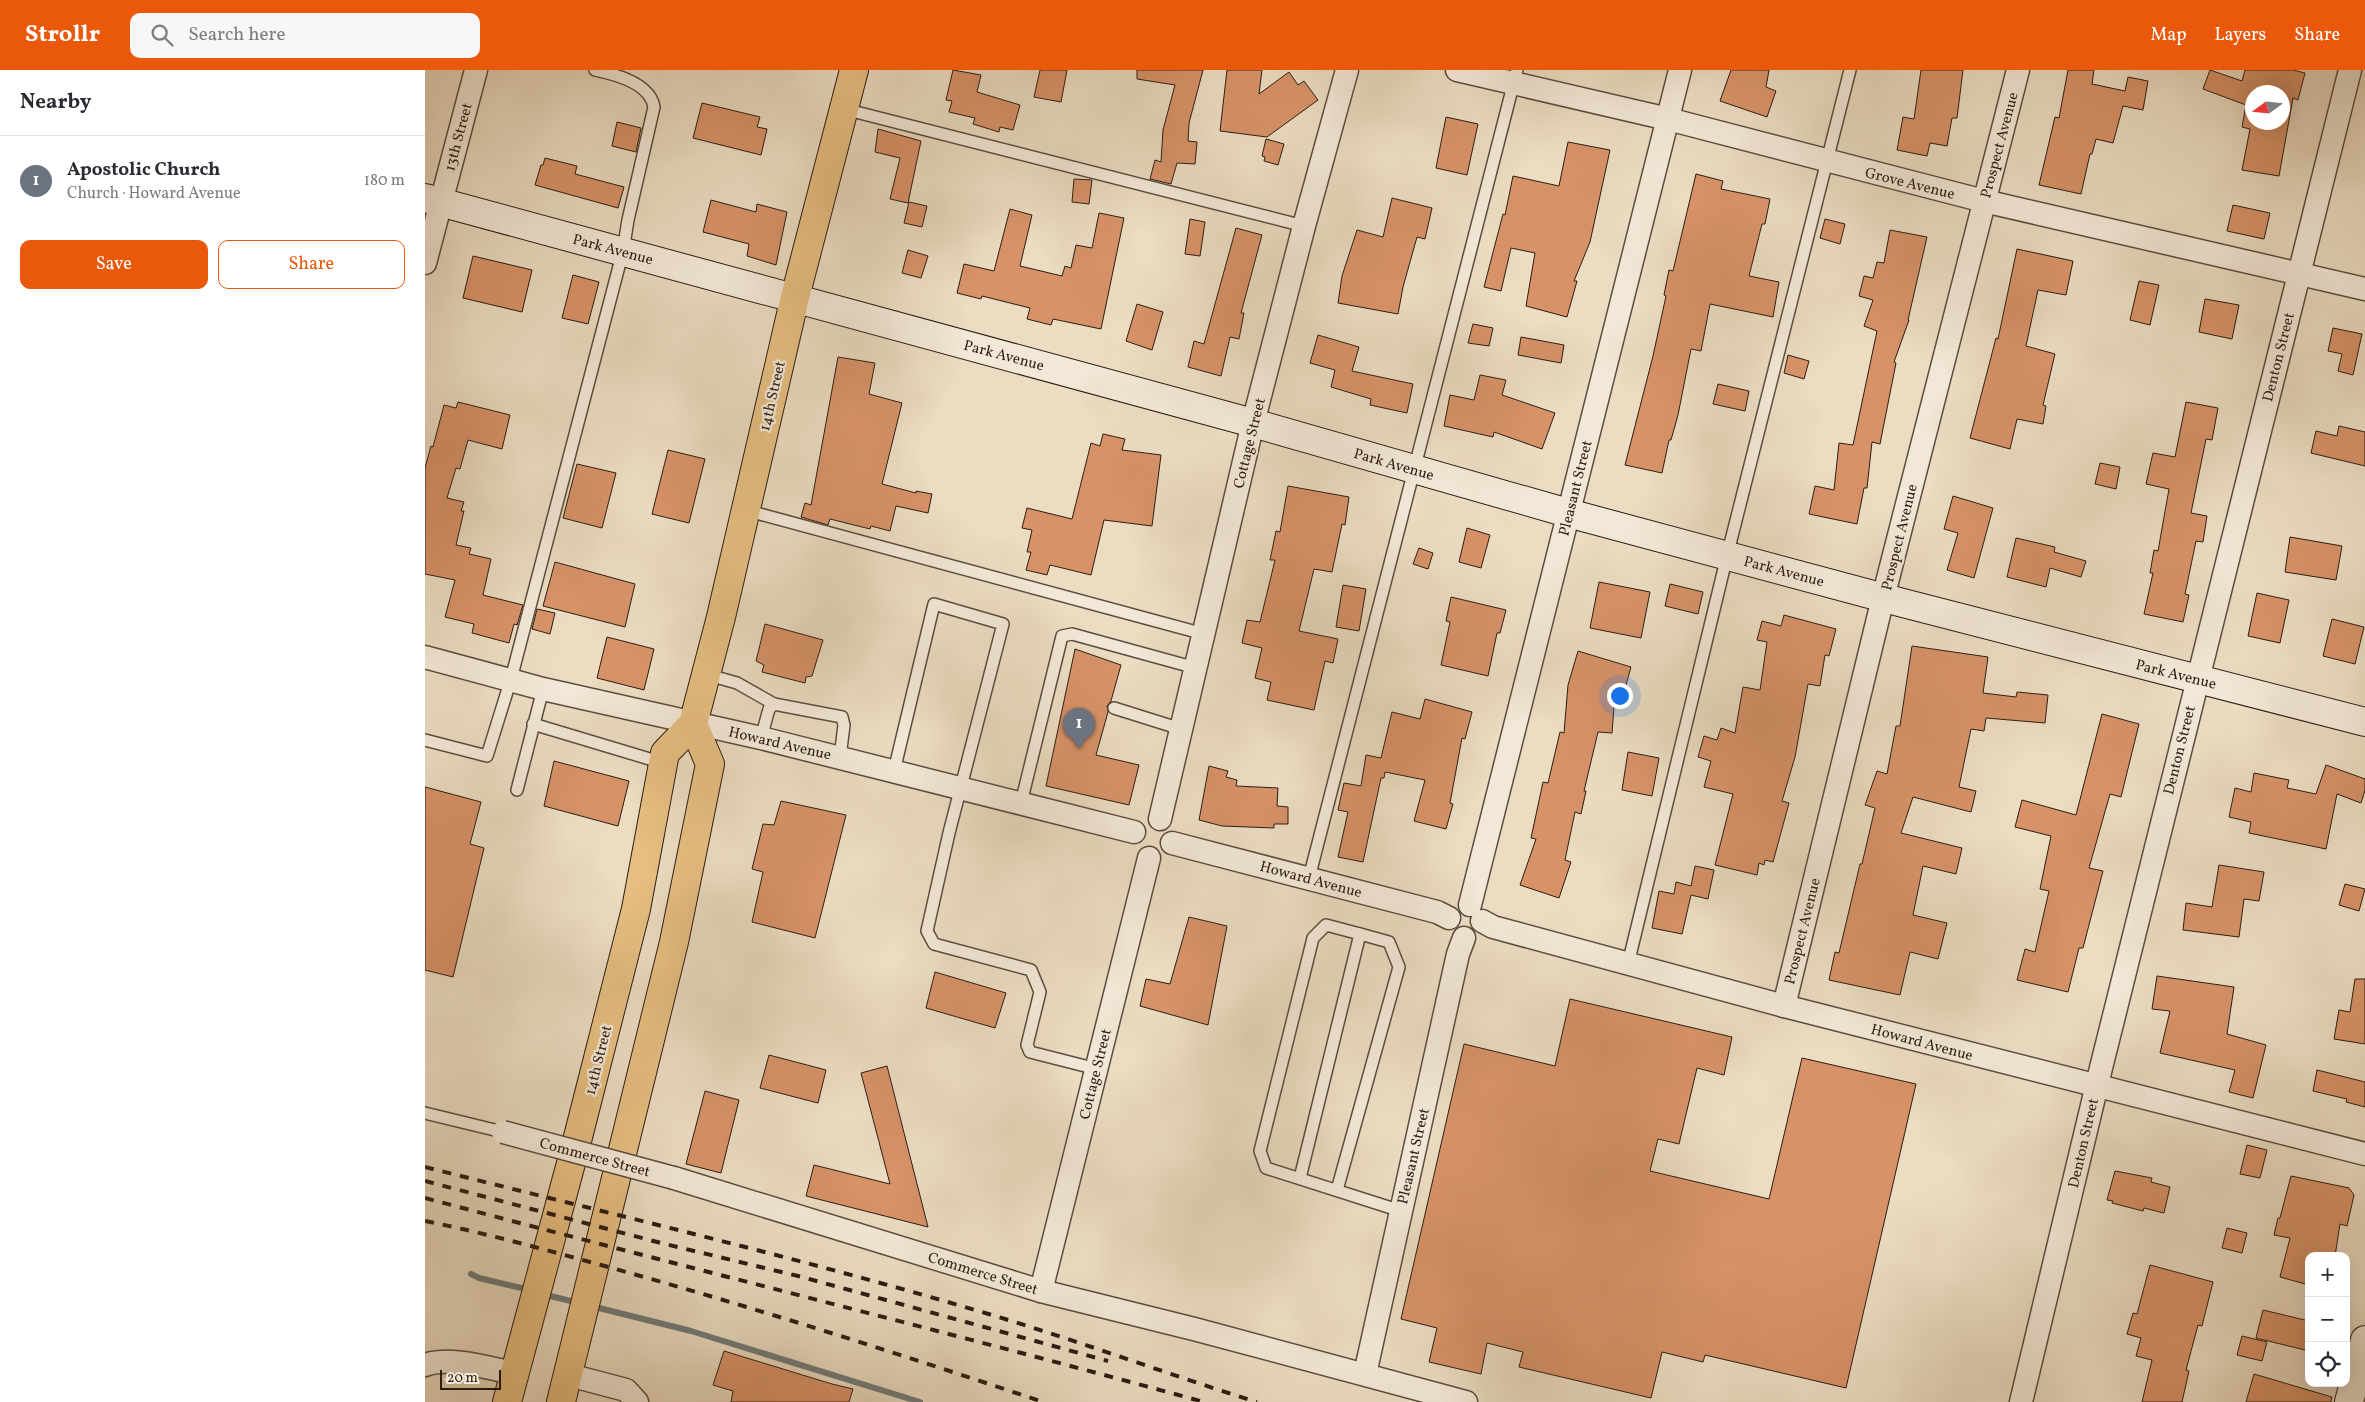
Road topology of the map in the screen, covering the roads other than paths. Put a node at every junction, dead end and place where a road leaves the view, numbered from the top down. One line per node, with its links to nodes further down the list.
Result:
1 (476, 70): 14 (street, 13th Street)
2 (595, 70): 17 (lane)
3 (854, 70): 11 (main road, 14th Street)
4 (1347, 70): 16 (street, Cottage Street)
5 (1457, 70): 10 (street, Grove Avenue)
6 (1680, 70): 12 (street, Pleasant Street)
7 (1850, 70): 13 (lane)
8 (2018, 70): 15 (street, Prospect Avenue)
9 (2350, 70): 19 (street, Denton Street)
10 (1515, 77): 12 (street, Grove Avenue); 23 (lane)
11 (844, 109): 16 (lane); 21 (main road, 14th Street)
12 (1667, 119): 13 (street, Grove Avenue); 25 (street, Pleasant Street)
13 (1827, 161): 15 (street, Grove Avenue); 26 (lane)
14 (433, 200): 17 (street, Park Avenue); 18 (street, 13th Street)
15 (1984, 201): 19 (street, Grove Avenue); 27 (street, Prospect Avenue)
16 (1304, 226): 22 (street, Cottage Street)
17 (623, 251): 21 (street, Park Avenue); 32 (lane)
18 (425, 263)
19 (2299, 272): 20 (street, Grove Avenue); 33 (street, Denton Street)
20 (2365, 289)
21 (795, 297): 22 (street, Park Avenue); 24 (main road, 14th Street)
22 (1253, 424): 23 (street, Park Avenue); 28 (street, Cottage Street)
23 (1413, 469): 25 (street, Park Avenue); 53 (lane)
24 (745, 510): 28 (lane); 31 (main road, 14th Street)
25 (1568, 513): 26 (street, Park Avenue); 54 (street, Pleasant Street)
26 (1727, 556): 27 (street, Park Avenue); 58 (lane)
27 (1883, 598): 33 (street, Park Avenue); 59 (street, Prospect Avenue)
28 (1204, 634): 30 (street, Cottage Street)
29 (425, 658): 32 (street, Howard Avenue)
30 (1195, 668): 40 (street, Cottage Street); 48 (lane)
31 (705, 674): 35 (lane); 39 (main road, 14th Street)
32 (511, 679): 34 (street, Howard Avenue); 42 (lane)
33 (2197, 679): 37 (street, Park Avenue); 61 (street, Denton Street)
34 (543, 689): 38 (lane); 39 (street, Howard Avenue)
35 (774, 704): 41 (lane); 43 (lane)
36 (1114, 708): 40 (lane)
37 (2365, 722)
38 (533, 724): 44 (lane); 47 (lane)
39 (693, 724): 41 (street, Howard Avenue); 44 (main road, 14th Street); 73 (main road)
40 (1181, 729): 49 (street, Cottage Street)
41 (761, 738): 43 (street, Howard Avenue)
42 (425, 740)
43 (840, 758): 45 (street, Howard Avenue)
44 (663, 763): 71 (main road, 14th Street)
45 (894, 771): 46 (street, Howard Avenue); 46 (lane)
46 (960, 788): 48 (street, Howard Avenue); 60 (lane)
47 (517, 790)
48 (1021, 803): 50 (street, Howard Avenue)
49 (1160, 819): 50 (street); 51 (street)
50 (1134, 832): 52 (street)
51 (1172, 843): 52 (street); 53 (street, Howard Avenue)
52 (1149, 858): 60 (street, Cottage Street)
53 (1309, 878): 55 (street, Howard Avenue)
54 (1476, 913): 55 (street); 57 (street); 58 (street, Howard Avenue)
55 (1449, 918): 57 (street)
56 (1359, 934): 65 (lane); 65 (lane); 66 (lane)
57 (1464, 938): 67 (street, Pleasant Street)
58 (1628, 964): 59 (street, Howard Avenue)
59 (1784, 1006): 61 (street, Howard Avenue)
60 (1097, 1069): 68 (street, Cottage Street)
61 (2096, 1087): 64 (street, Howard Avenue); 78 (street, Denton Street)
62 (425, 1113): 63 (lane)
63 (503, 1132): 68 (street, Commerce Street, bridge)
64 (2365, 1154)
65 (1300, 1178): 66 (lane)
66 (1337, 1190): 67 (lane)
67 (1401, 1211): 72 (street, Pleasant Street)
68 (1041, 1291): 72 (street, Commerce Street)
69 (2365, 1340): 79 (street)
70 (425, 1366): 71 (street)
71 (513, 1373): 74 (main road, 14th Street)
72 (1365, 1374): 77 (street, Commerce Street)
73 (569, 1376): 75 (main road); 76 (street)
74 (507, 1402)
75 (561, 1402)
76 (637, 1402)
77 (1466, 1402)
78 (2021, 1402)
79 (2349, 1402)

